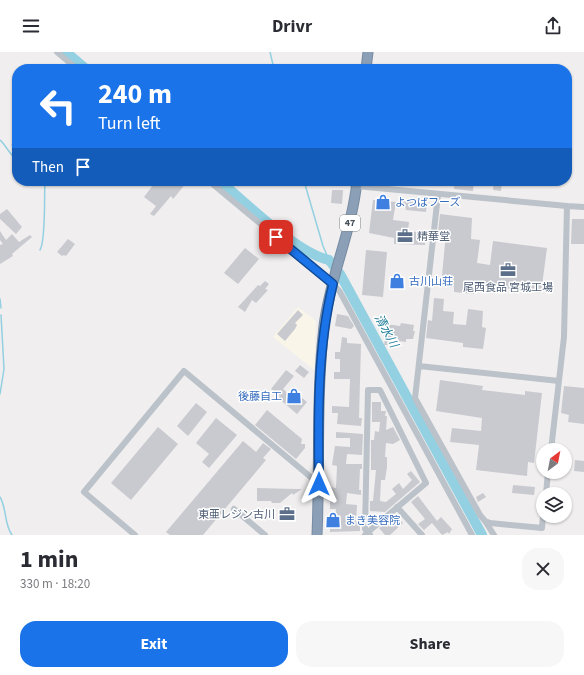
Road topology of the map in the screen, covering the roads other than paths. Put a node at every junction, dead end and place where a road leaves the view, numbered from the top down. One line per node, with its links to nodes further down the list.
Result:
1 (57, 52): 3 (street)
2 (368, 52): 4 (highway)
3 (71, 64)
4 (367, 64)
5 (215, 186): 11 (street)
6 (357, 186): 11 (highway, 47)
7 (372, 186): 8 (street)
8 (438, 195): 9 (street); 12 (street)
9 (567, 206): 10 (street); 13 (street)
10 (584, 207)
11 (333, 283): 15 (highway, 47); 25 (street)
12 (419, 366): 13 (street); 18 (street)
13 (559, 382): 14 (street)
14 (552, 443)
15 (319, 484): 21 (street); 23 (highway, 47)
16 (398, 507): 20 (street); 20 (street); 24 (street)
17 (234, 509): 22 (street)
18 (485, 521): 19 (street); 26 (street)
19 (542, 523)
20 (367, 534)
21 (135, 535)
22 (265, 535)
23 (317, 535)
24 (422, 535)
25 (472, 535)
26 (494, 535)

